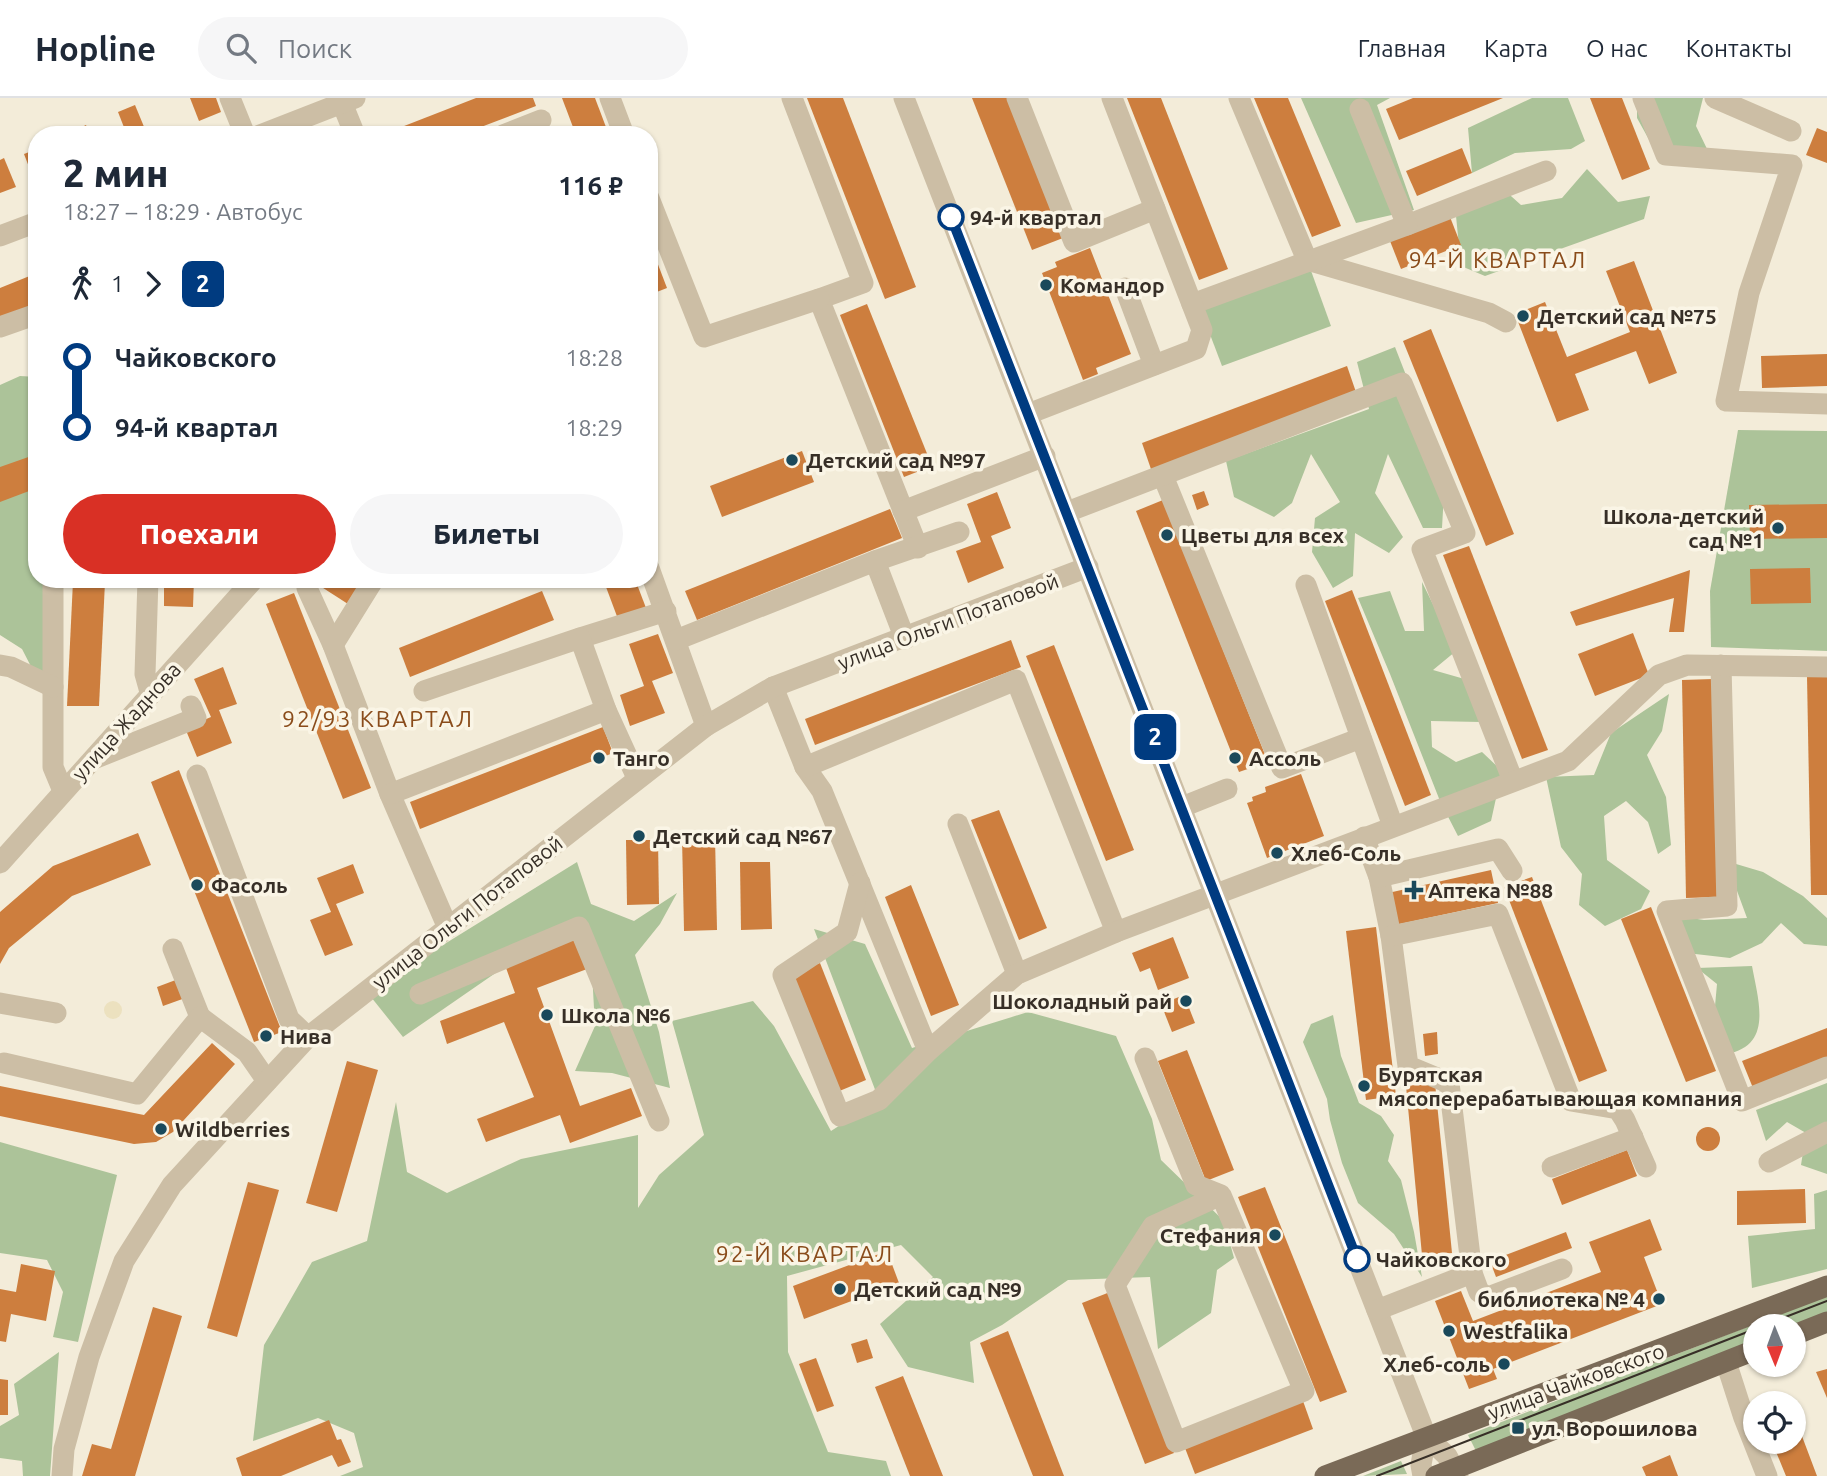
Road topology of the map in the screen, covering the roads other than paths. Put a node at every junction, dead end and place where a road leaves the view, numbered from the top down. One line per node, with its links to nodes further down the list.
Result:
1 (230, 98): 13 (street)
2 (610, 98): 17 (street)
3 (792, 98): 27 (street)
4 (904, 98): 34 (street)
5 (1017, 98): 20 (street)
6 (1112, 98): 20 (street)
7 (1239, 98): 25 (street)
8 (1643, 98): 33 (street)
9 (1715, 98): 18 (street)
10 (349, 101): 14 (street); 15 (street)
11 (1360, 109): 23 (street)
12 (541, 120): 16 (street)
13 (241, 126)
14 (284, 126)
15 (353, 126)
16 (526, 126)
17 (621, 126)
18 (1791, 131)
19 (1546, 171): 23 (street)
20 (1155, 209): 28 (street)
21 (658, 221): 27 (street)
22 (28, 225): 24 (street)
23 (1407, 225): 25 (street)
24 (0, 236)
25 (1307, 260): 28 (street); 30 (street)
26 (1125, 288): 32 (street)
27 (819, 299): 37 (street)
28 (1192, 304): 32 (street)
29 (28, 317): 31 (street)
30 (1506, 322)
31 (0, 327)
32 (1154, 365): 34 (street)
33 (1827, 404)
34 (1028, 414): 35 (street)
35 (1045, 456): 37 (street); 38 (street)
36 (1163, 476): 38 (street); 65 (street); 70 (street)
37 (903, 511): 40 (street)
38 (1067, 512): 42 (street)
39 (959, 532): 40 (street)
40 (918, 548): 41 (street)
41 (875, 561): 52 (street); 53 (street)
42 (1088, 567): 52 (street, улица Ольги Потаповой); 74 (street)
43 (1306, 585): 65 (street)
44 (53, 588): 58 (street)
45 (148, 588): 61 (street)
46 (246, 588): 61 (street, улица Жаднова)
47 (307, 588): 54 (street)
48 (368, 588): 54 (street)
49 (657, 588): 50 (street)
50 (666, 611): 51 (street); 53 (street)
51 (580, 638): 60 (street); 63 (street)
52 (905, 639): 59 (street, улица Ольги Потаповой)
53 (676, 640): 64 (street)
54 (333, 645): 73 (street)
55 (0, 665): 58 (street)
56 (1721, 665): 57 (street); 70 (street); 96 (street)
57 (1827, 667)
58 (53, 687): 72 (street)
59 (774, 687): 64 (street, улица Ольги Потаповой); 67 (street)
60 (424, 691)
61 (150, 692): 66 (street, улица Жаднова)
62 (191, 706): 66 (street)
63 (607, 709): 69 (street); 73 (street)
64 (706, 726): 69 (street, улица Ольги Потаповой)
65 (1361, 738): 76 (street)
66 (94, 759): 72 (street, улица Жаднова)
67 (805, 767): 81 (street); 84 (street)
68 (197, 775): 92 (street)
69 (637, 778): 83 (street, улица Ольги Потаповой)
70 (1513, 781): 76 (street)
71 (1227, 789): 74 (street)
72 (63, 791): 78 (street, улица Жаднова)
73 (390, 794): 83 (street)
74 (1182, 807): 82 (street)
75 (958, 824): 87 (street)
76 (1393, 826): 77 (street)
77 (1363, 837): 80 (street); 82 (street)
78 (0, 863)
79 (1512, 871): 80 (street)
80 (1379, 877): 85 (street)
81 (859, 883): 93 (street); 93 (street)
82 (1215, 895): 84 (street); 108 (street)
83 (448, 928): 92 (street, улица Ольги Потаповой)
84 (1116, 932): 87 (street)
85 (1391, 936): 100 (street); 106 (street)
86 (173, 949): 91 (street)
87 (1017, 974): 93 (street)
88 (420, 994): 98 (street)
89 (0, 1003): 90 (street)
90 (56, 1013)
91 (200, 1017): 95 (street); 97 (street)
92 (308, 1037): 97 (street, улица Ольги Потаповой)
93 (928, 1051)
94 (1145, 1058): 104 (street)
95 (4, 1063)
96 (1827, 1067)
97 (267, 1081): 115 (street, улица Ольги Потаповой)
98 (659, 1121)
99 (1827, 1132): 101 (street)
100 (1633, 1137): 102 (street); 103 (street)
101 (1769, 1162)
102 (1552, 1167)
103 (1646, 1167)
104 (1221, 1195): 104 (street)
105 (1562, 1269): 106 (street)
106 (1472, 1273): 108 (street)
107 (1827, 1286): 113 (main road, улица Чайковского)
108 (1377, 1310): 113 (street)
109 (1827, 1322): 110 (main road)
110 (1806, 1330)
111 (1743, 1355): 112 (main road, улица Чайковского)
112 (1726, 1362): 114 (main road, улица Чайковского); 118 (street)
113 (1426, 1436): 114 (street); 116 (main road, улица Чайковского); 117 (street)
114 (1450, 1474)
115 (62, 1476)
116 (1325, 1476)
117 (1423, 1476)
118 (1767, 1476)

